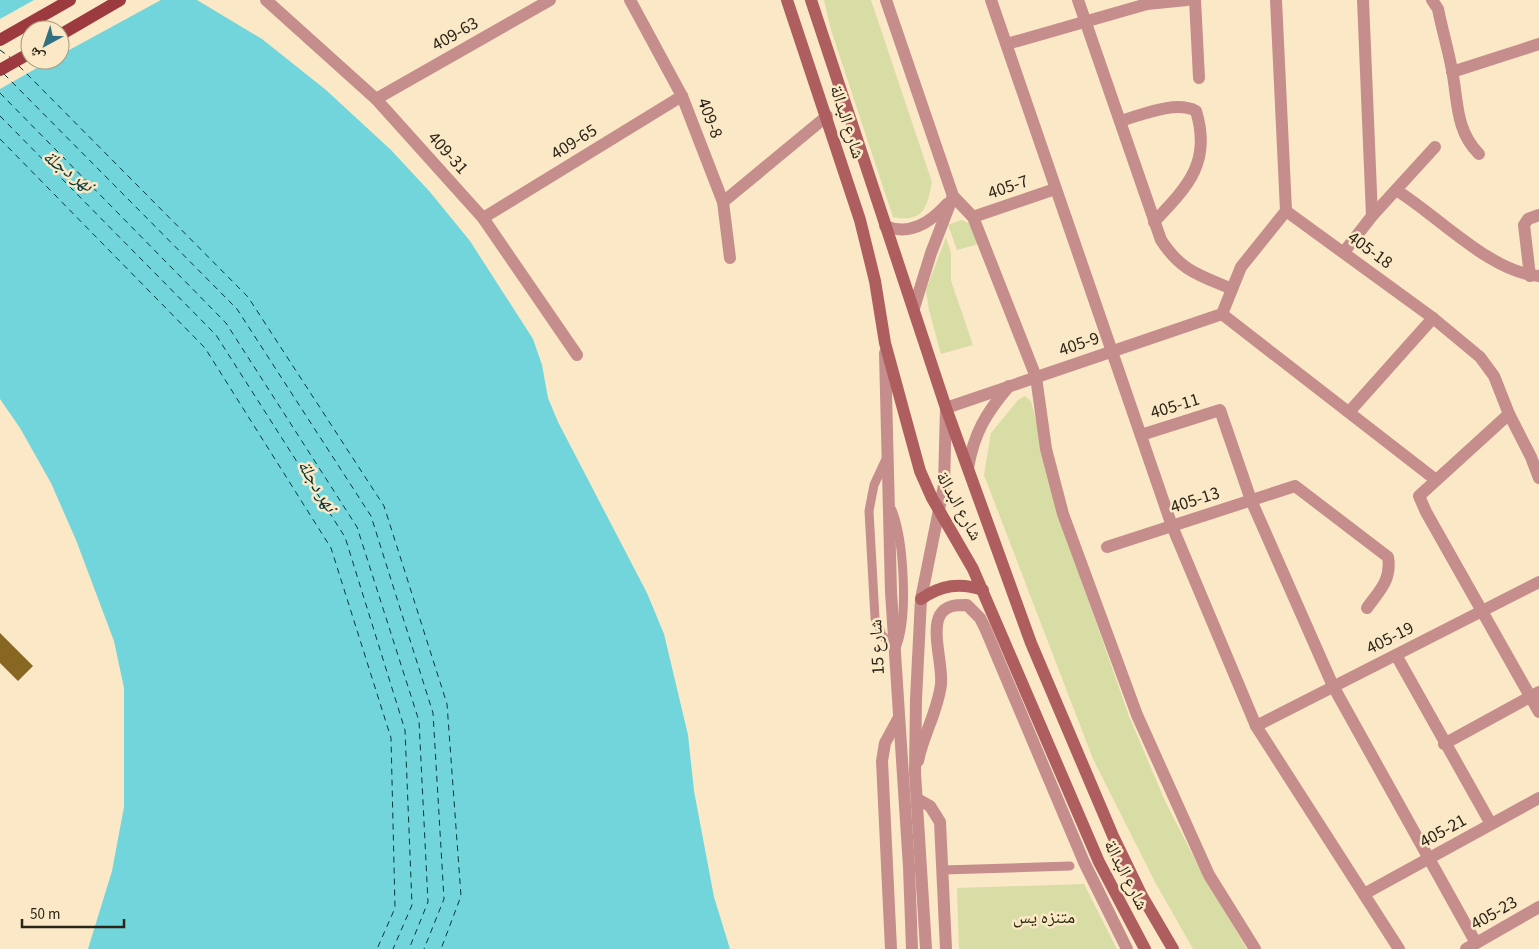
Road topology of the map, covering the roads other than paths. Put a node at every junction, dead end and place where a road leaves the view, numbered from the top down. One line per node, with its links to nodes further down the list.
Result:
1 (70, 0): 19 (main road)
2 (120, 0): 18 (main road)
3 (266, 0): 27 (street, 409-31)
4 (550, 0): 27 (street, 409-63)
5 (630, 0): 26 (street, 409-8)
6 (787, 0): 28 (main road, شارع البدالة)
7 (811, 0): 42 (main road, شارع البدالة)
8 (886, 0): 34 (street)
9 (990, 0): 20 (street)
10 (1078, 0): 17 (street)
11 (1188, 0): 16 (street)
12 (1195, 0): 25 (street)
13 (1276, 0): 36 (street)
14 (1363, 0): 38 (street)
15 (1432, 0): 24 (street)
16 (1146, 2): 17 (street)
17 (1086, 21): 20 (street); 29 (street)
18 (70, 29)
19 (0, 40)
20 (1007, 44): 32 (street)
21 (1539, 44): 24 (street)
22 (20, 59): 23 (main road)
23 (0, 70)
24 (1452, 72): 31 (street)
25 (1199, 78)
26 (682, 96): 35 (street, 409-8); 40 (street, 409-65)
27 (376, 99): 40 (street, 409-31)
28 (827, 116): 35 (street); 50 (main road, شارع البدالة)
29 (1120, 121): 41 (street); 41 (street)
30 (1435, 147): 33 (street)
31 (1479, 154)
32 (1055, 189): 39 (street, 405-7); 51 (street)
33 (1396, 190): 38 (street); 45 (street)
34 (953, 196): 39 (street); 42 (street); 47 (street)
35 (723, 202): 44 (street, 409-8)
36 (1286, 210): 43 (street, 405-18); 46 (street)
37 (1539, 215): 45 (street)
38 (1372, 216): 43 (street)
39 (973, 217): 53 (street)
40 (484, 218): 52 (street, 409-31)
41 (1154, 222): 46 (street)
42 (885, 226): 47 (main road, شارع البدالة)
43 (1344, 252): 49 (street, 405-18)
44 (730, 258)
45 (1535, 276)
46 (1232, 289): 48 (street)
47 (914, 308): 55 (main road, شارع البدالة)
48 (1222, 314): 51 (street, 405-9); 56 (street)
49 (1433, 318): 56 (street); 57 (street, 405-18)
50 (885, 343): 59 (street, شارع 15); 65 (main road, شارع البدالة)
51 (1112, 351): 53 (street, 405-9); 58 (street)
52 (577, 355)
53 (1036, 377): 54 (street, 405-9); 103 (street)
54 (1009, 386): 55 (street, 405-9); 61 (street)
55 (946, 408): 61 (main road, شارع البدالة); 65 (street)
56 (1350, 412): 63 (street)
57 (1509, 414): 60 (street, 405-18); 63 (street)
58 (1140, 435): 64 (street, 405-11); 66 (street)
59 (888, 454): 73 (street, شارع 15); 73 (lane)
60 (1535, 456): 62 (street, 405-18)
61 (968, 468): 102 (main road, شارع البدالة)
62 (1539, 478)
63 (1436, 480): 72 (street)
64 (1250, 500): 66 (street, 405-13); 71 (street, 405-13); 75 (street)
65 (940, 510): 69 (main road, شارع البدالة); 70 (street)
66 (1172, 526): 67 (street, 405-13); 80 (street)
67 (1107, 546)
68 (1539, 582): 72 (street, 405-19)
69 (983, 590): 70 (main road); 101 (main road, شارع البدالة)
70 (922, 599): 78 (street)
71 (1367, 608)
72 (1480, 612): 74 (street, 405-19); 76 (street)
73 (894, 650): 79 (street, شارع 15)
74 (1396, 655): 75 (street, 405-19); 81 (street)
75 (1333, 686): 80 (street, 405-19); 88 (street)
76 (1534, 694): 77 (street); 81 (street)
77 (1539, 712)
78 (916, 718): 79 (street); 82 (street)
79 (898, 719): 85 (street, شارع 15); 86 (street)
80 (1256, 726): 93 (street)
81 (1444, 744): 87 (street)
82 (915, 773): 84 (street); 100 (street)
83 (1539, 798): 87 (street, 405-21)
84 (919, 800): 91 (street); 92 (street)
85 (904, 808): 86 (street); 90 (street, شارع 15)
86 (885, 810): 96 (street)
87 (1491, 824): 88 (street, 405-21)
88 (1428, 859): 93 (street, 405-21); 95 (street)
89 (1070, 866): 92 (lane)
90 (909, 867): 91 (street); 97 (street, شارع 15)
91 (923, 867): 98 (street)
92 (944, 870): 99 (street)
93 (1364, 894): 104 (street)
94 (1539, 907): 95 (street, 405-23)
95 (1471, 946)
96 (891, 949)
97 (912, 949)
98 (926, 949)
99 (946, 949)
100 (1127, 949)
101 (1145, 949)
102 (1173, 949)
103 (1255, 949)
104 (1399, 949)

